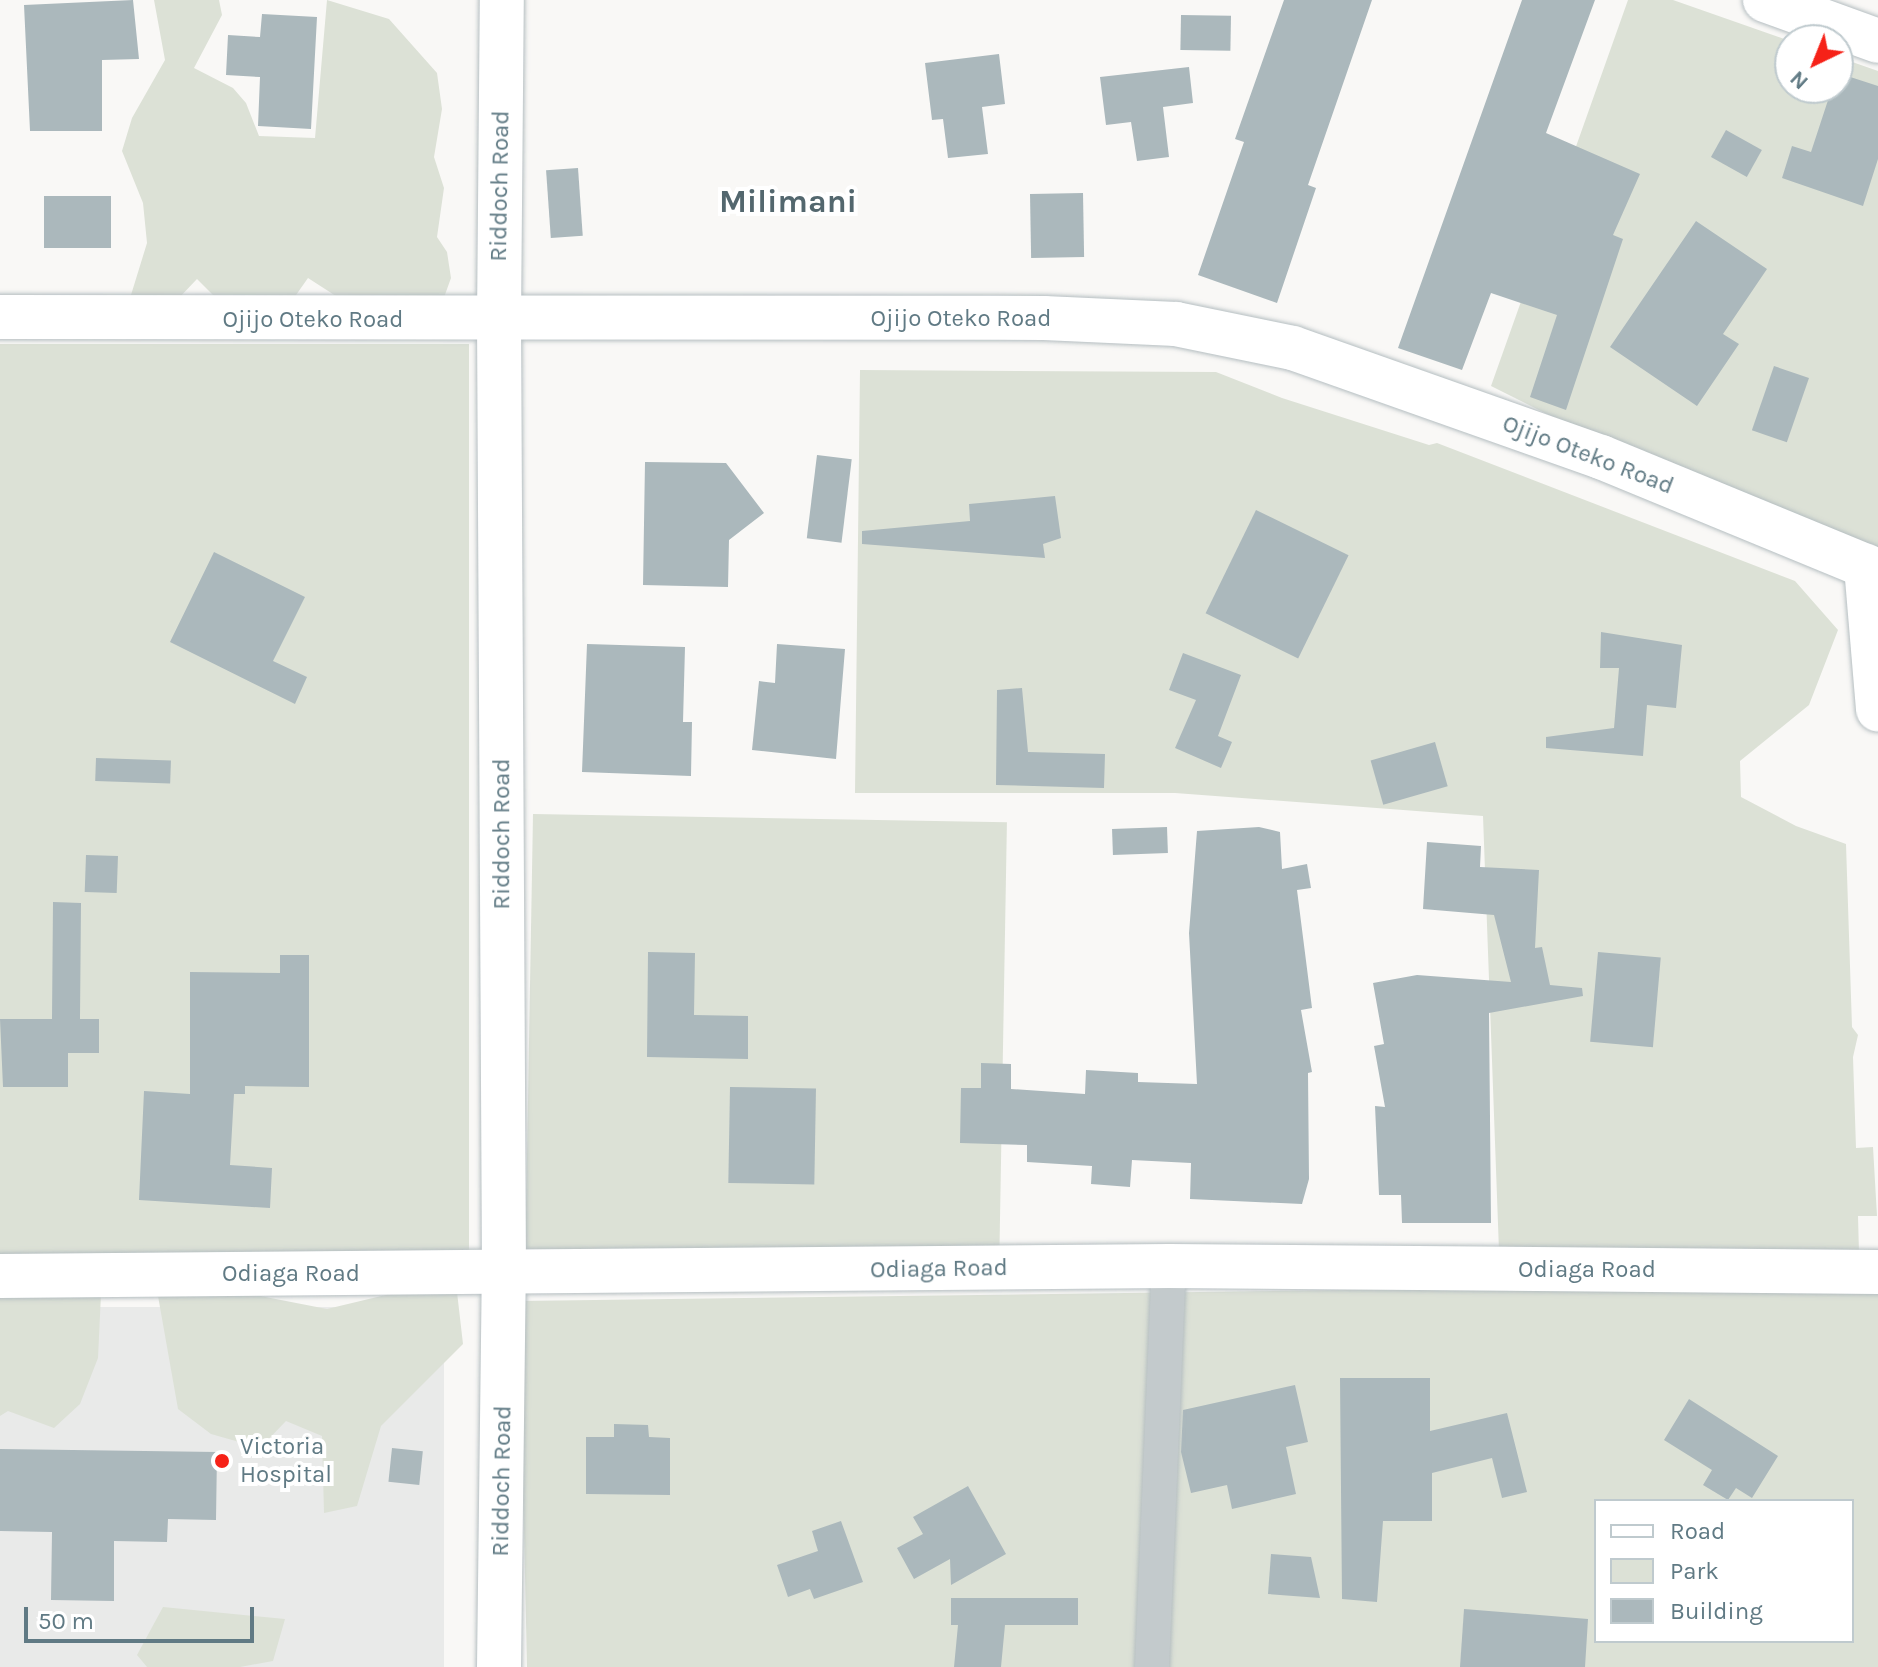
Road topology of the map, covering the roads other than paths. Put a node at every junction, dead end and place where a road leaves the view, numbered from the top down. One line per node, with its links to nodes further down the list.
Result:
1 (502, 0): 5 (street, Riddoch Road)
2 (1765, 0): 3 (street)
3 (1878, 41)
4 (0, 317): 5 (street, Ojijo Oteko Road)
5 (499, 321): 6 (street, Ojijo Oteko Road); 10 (street, Riddoch Road)
6 (1872, 568): 7 (street)
7 (1878, 709)
8 (1169, 1266): 9 (street, Odiaga Road); 10 (street, Odiaga Road); 13 (street)
9 (1878, 1272)
10 (504, 1273): 11 (street, Odiaga Road); 12 (street, Riddoch Road)
11 (0, 1276)
12 (499, 1667)
13 (1152, 1667)

